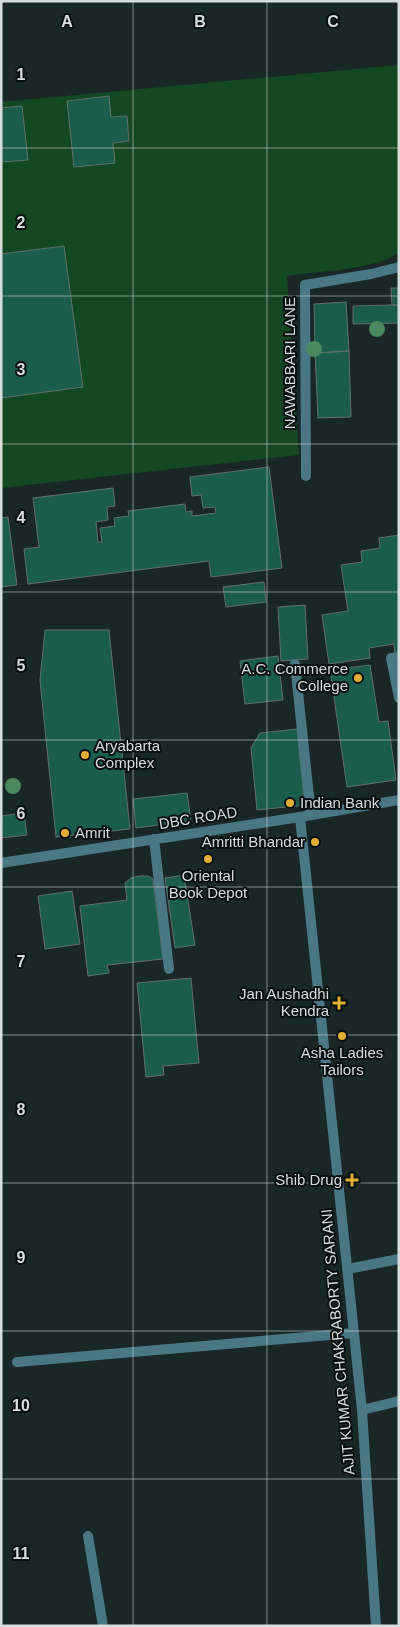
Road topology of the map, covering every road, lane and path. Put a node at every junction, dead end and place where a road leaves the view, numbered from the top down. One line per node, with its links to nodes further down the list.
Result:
1 (399, 267): 2 (street, NAWABBARI LANE)
2 (306, 476)
3 (399, 657): 5 (street)
4 (295, 664): 7 (street)
5 (399, 698)
6 (399, 800): 7 (street, DBC ROAD)
7 (311, 815): 8 (street, DBC ROAD)
8 (300, 818): 9 (street, DBC ROAD); 13 (street, AJIT KUMAR CHAKRABORTY SARANI)
9 (154, 839): 10 (street, DBC ROAD); 11 (street)
10 (1, 863)
11 (169, 969)
12 (399, 1259): 13 (street)
13 (348, 1269): 14 (street, AJIT KUMAR CHAKRABORTY SARANI)
14 (354, 1333): 15 (street); 17 (street, AJIT KUMAR CHAKRABORTY SARANI)
15 (17, 1362)
16 (399, 1401): 17 (street)
17 (362, 1410): 20 (street, AJIT KUMAR CHAKRABORTY SARANI)
18 (88, 1536): 19 (street)
19 (103, 1626)
20 (376, 1626)

